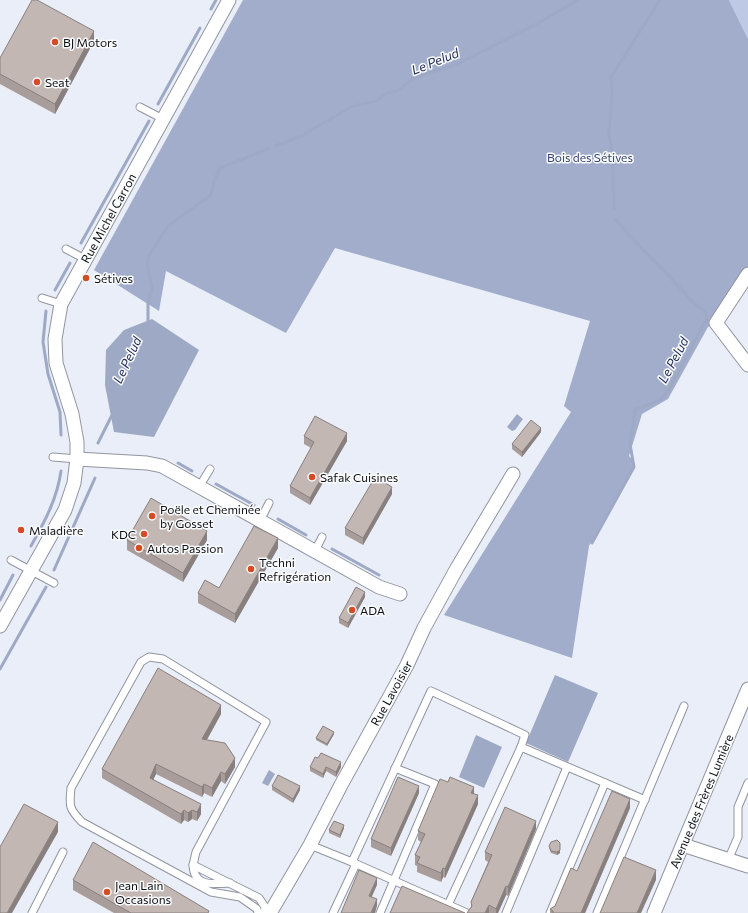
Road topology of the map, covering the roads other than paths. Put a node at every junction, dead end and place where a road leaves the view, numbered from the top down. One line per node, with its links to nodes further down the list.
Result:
1 (229, 0): 3 (street, Rue Michel Carron)
2 (140, 107): 3 (lane)
3 (163, 119): 5 (street, Rue Michel Carron)
4 (66, 249): 5 (lane)
5 (85, 259): 8 (street, Rue Michel Carron)
6 (748, 274): 9 (street)
7 (42, 298): 8 (lane)
8 (61, 304): 11 (street, Rue Michel Carron)
9 (748, 365)
10 (53, 458): 11 (lane)
11 (77, 459): 14 (street); 20 (street, Rue Michel Carron)
12 (210, 469): 14 (lane)
13 (513, 474): 32 (street, Rue Lavoisier)
14 (199, 487): 16 (street)
15 (269, 503): 16 (lane)
16 (260, 521): 18 (street)
17 (322, 537): 18 (lane)
18 (315, 551): 22 (street)
19 (11, 560): 20 (lane)
20 (30, 571): 21 (lane); 23 (street, Rue Michel Carron)
21 (54, 584)
22 (400, 594)
23 (0, 626)
24 (748, 689): 33 (street, Avenue des Frères Lumière)
25 (684, 706): 31 (lane)
26 (520, 748): 27 (lane); 28 (lane); 41 (lane)
27 (567, 767): 29 (lane); 49 (lane)
28 (395, 768): 36 (lane); 39 (lane)
29 (605, 783): 31 (lane); 50 (lane)
30 (748, 783): 35 (lane)
31 (645, 800): 51 (lane)
32 (310, 845): 36 (lane); 45 (street, Rue Lavoisier)
33 (683, 845): 35 (street); 52 (street, Avenue des Frères Lumière)
34 (63, 852): 42 (lane)
35 (728, 860): 38 (street)
36 (354, 863): 39 (lane); 46 (lane)
37 (193, 865): 40 (lane); 40 (lane); 43 (lane)
38 (748, 866)
39 (394, 881): 41 (lane); 47 (lane)
40 (232, 883): 44 (lane)
41 (448, 905): 48 (lane)
42 (32, 913)
43 (258, 913)
44 (264, 913)
45 (270, 913)
46 (334, 913)
47 (380, 913)
48 (467, 913)
49 (506, 913)
50 (550, 913)
51 (597, 913)
52 (654, 913)

